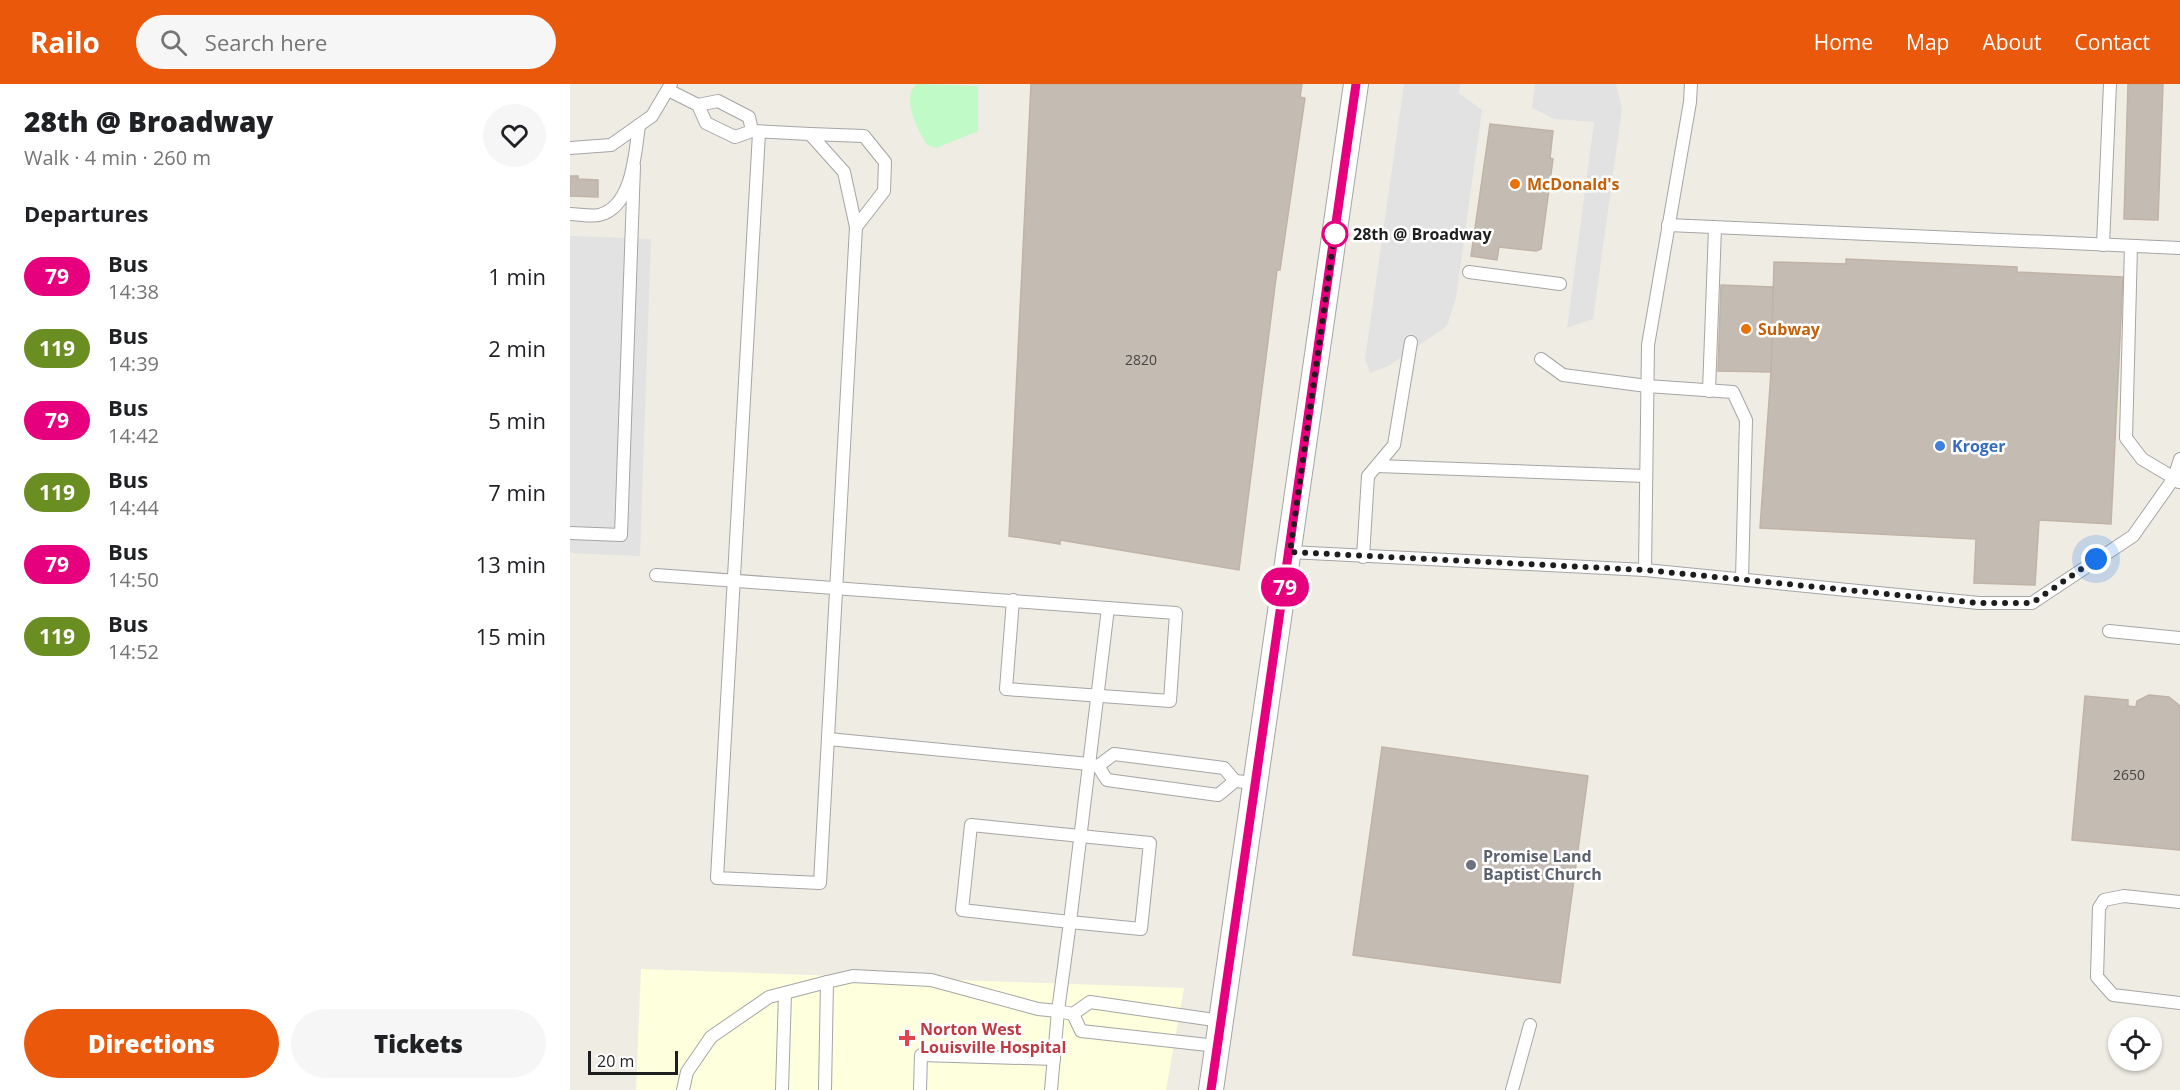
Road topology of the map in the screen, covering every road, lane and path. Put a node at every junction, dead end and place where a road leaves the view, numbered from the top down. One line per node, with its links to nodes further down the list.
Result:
1 (1356, 84): 29 (street)
2 (1690, 84): 12 (lane)
3 (2109, 84): 15 (lane)
4 (670, 87): 5 (lane); 6 (lane)
5 (698, 105): 7 (lane); 7 (lane)
6 (639, 124): 9 (lane); 10 (lane)
7 (756, 132): 8 (lane); 34 (lane)
8 (810, 134): 13 (lane); 13 (lane)
9 (570, 148)
10 (634, 166): 11 (lane); 28 (lane)
11 (570, 214)
12 (1668, 225): 14 (lane); 22 (lane)
13 (856, 227): 35 (lane)
14 (1715, 228): 15 (lane); 23 (lane)
15 (2103, 245): 16 (lane)
16 (2131, 246): 17 (lane); 27 (lane)
17 (2180, 248)
18 (1468, 272): 19 (lane)
19 (1560, 284)
20 (1411, 342): 25 (lane)
21 (1541, 359): 22 (lane)
22 (1647, 387): 23 (lane); 26 (lane)
23 (1709, 391): 33 (lane)
24 (2180, 459): 27 (lane)
25 (1377, 466): 26 (lane); 30 (lane)
26 (1645, 476): 31 (lane)
27 (2177, 481): 33 (lane)
28 (570, 533)
29 (1290, 552): 30 (lane); 43 (street)
30 (1363, 557): 31 (lane)
31 (1645, 570): 33 (lane)
32 (656, 575): 34 (lane)
33 (1742, 579)
34 (734, 580): 35 (lane); 41 (lane)
35 (836, 588): 36 (lane); 41 (lane)
36 (1013, 600): 37 (lane); 40 (lane)
37 (1108, 608): 40 (lane); 40 (lane)
38 (2109, 631): 39 (lane)
39 (2180, 638)
40 (1097, 696): 42 (lane)
41 (828, 739): 42 (lane)
42 (1093, 765): 43 (lane); 43 (lane); 44 (lane)
43 (1246, 782): 52 (street)
44 (1080, 834): 46 (lane); 46 (lane); 46 (lane)
45 (2180, 902): 49 (lane)
46 (1070, 922): 50 (lane)
47 (827, 982): 48 (lane); 50 (lane); 58 (lane)
48 (785, 993): 56 (lane); 57 (lane)
49 (2180, 1003)
50 (1058, 1011): 51 (lane); 55 (lane)
51 (1073, 1014): 52 (lane); 54 (lane)
52 (1221, 1021): 54 (street)
53 (1530, 1025): 62 (lane)
54 (1217, 1046): 61 (street)
55 (1054, 1059): 59 (lane); 60 (lane)
56 (682, 1090)
57 (782, 1090)
58 (825, 1090)
59 (920, 1090)
60 (1051, 1090)
61 (1211, 1090)
62 (1512, 1090)

